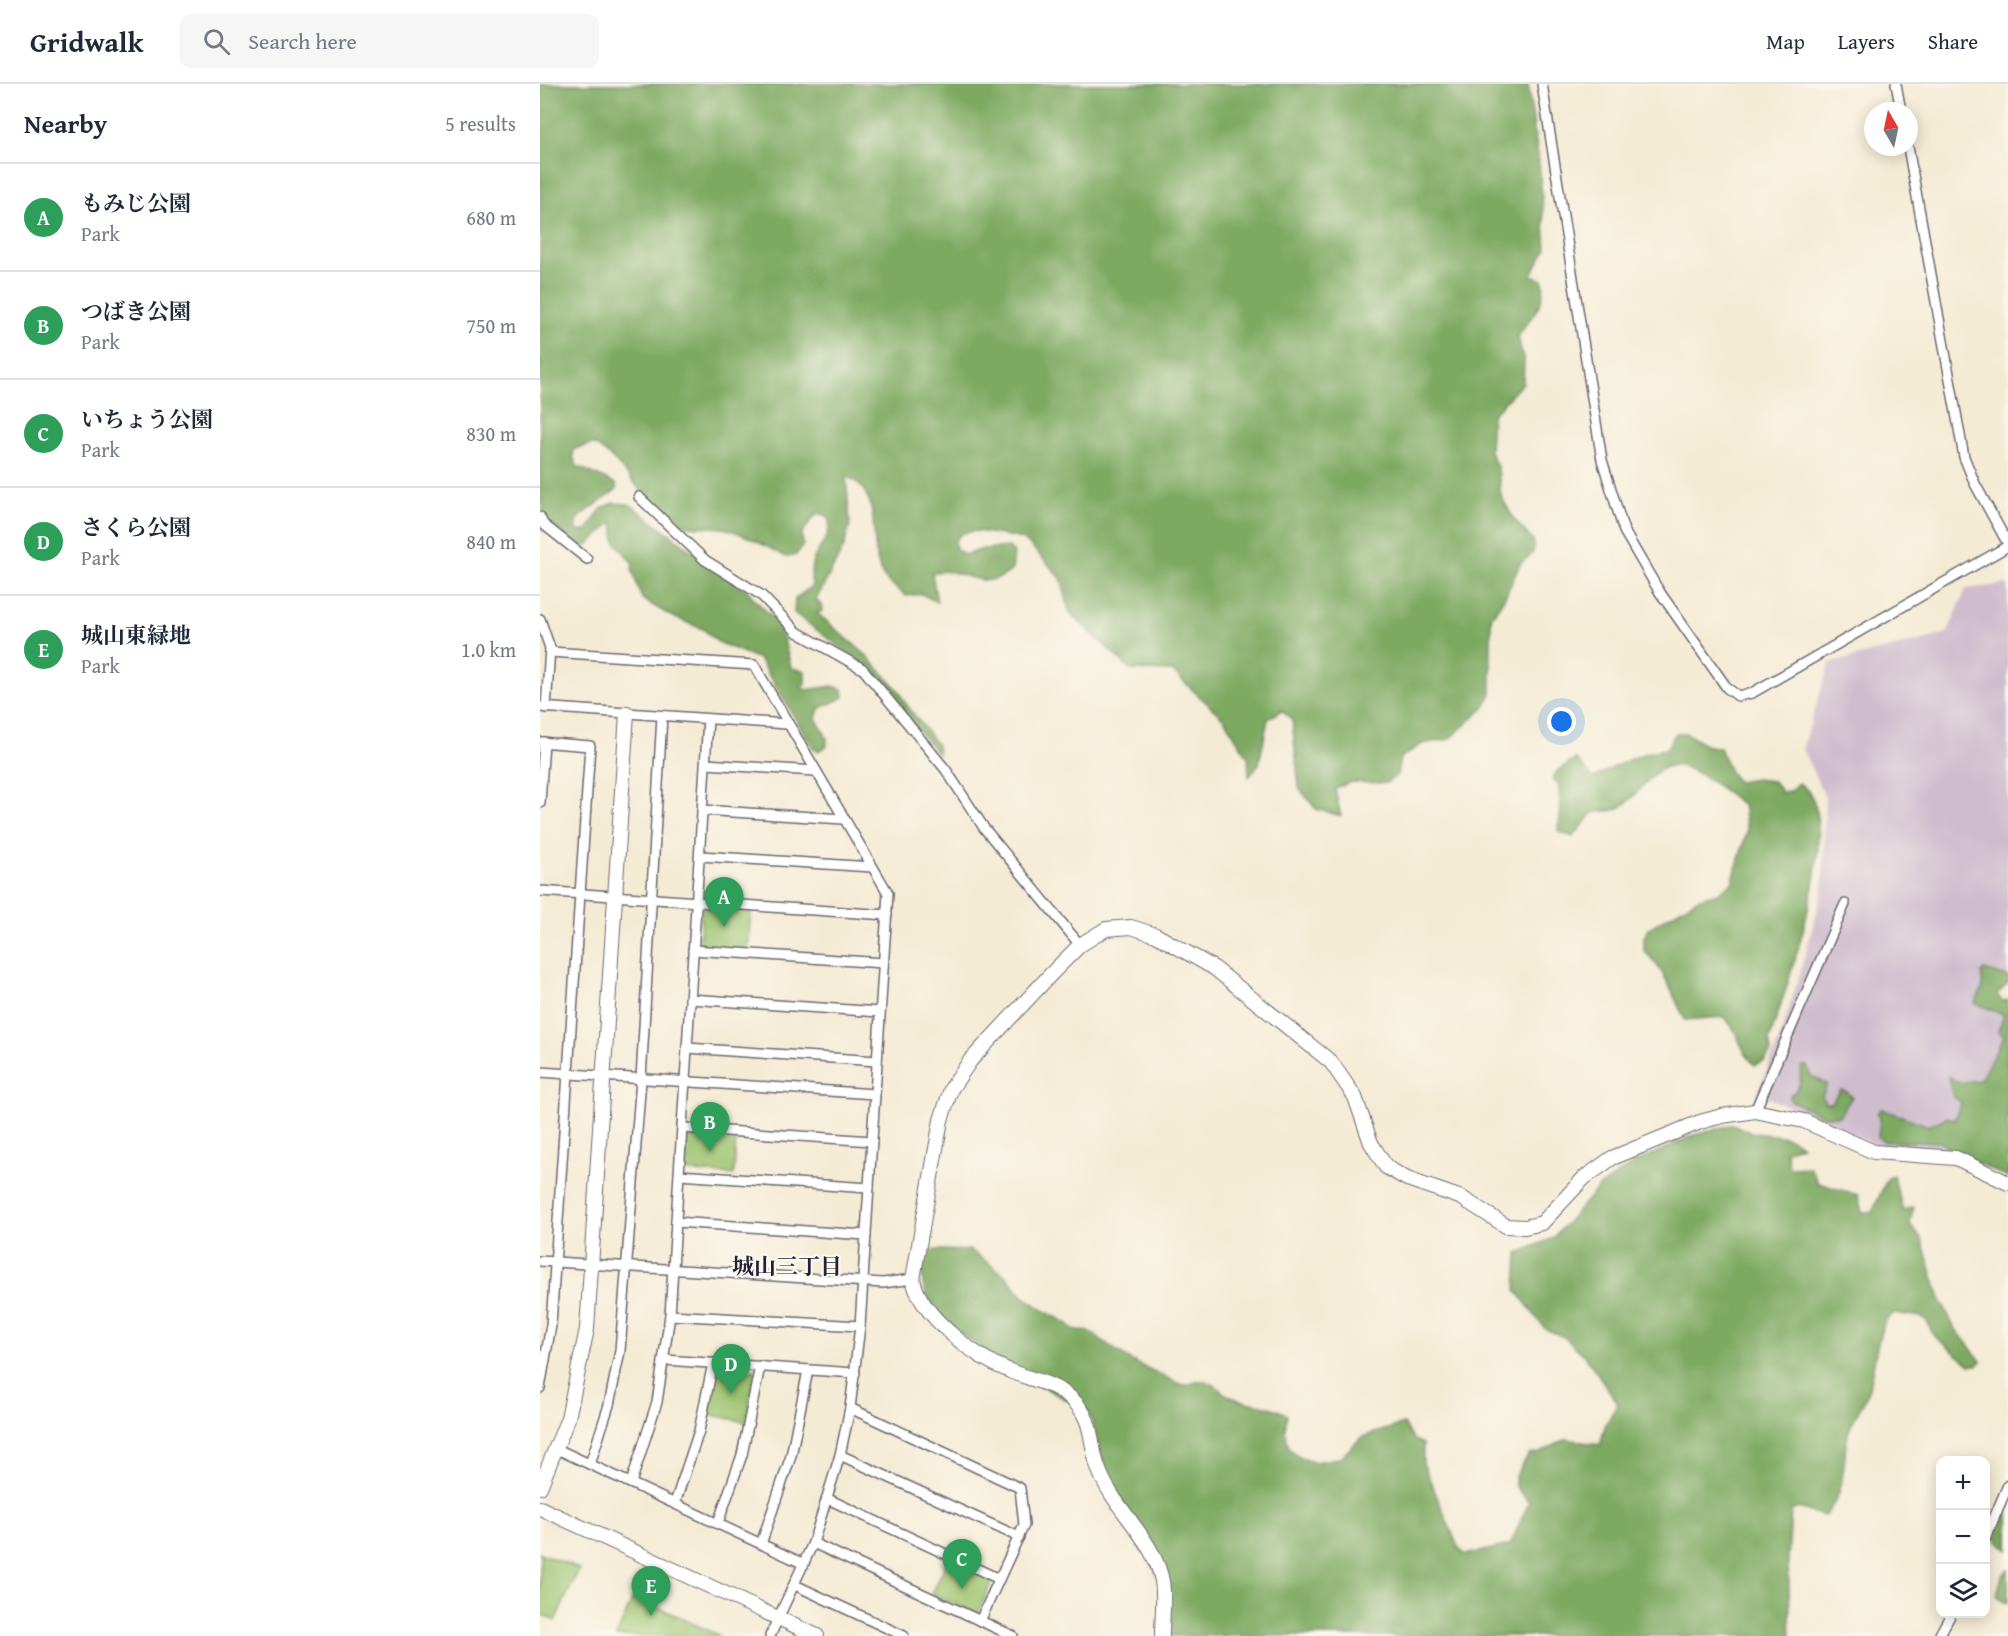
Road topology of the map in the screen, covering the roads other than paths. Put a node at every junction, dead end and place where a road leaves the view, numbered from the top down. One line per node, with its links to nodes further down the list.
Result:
1 (1542, 84): 7 (street)
2 (1896, 84): 3 (street)
3 (1899, 102)
4 (1910, 156): 7 (street)
5 (639, 497): 32 (street)
6 (540, 517): 8 (street)
7 (2008, 545)
8 (587, 559)
9 (540, 619): 10 (street)
10 (550, 652): 11 (street); 15 (street)
11 (543, 707): 12 (street)
12 (627, 713): 13 (street); 27 (street)
13 (662, 716): 14 (street); 28 (street)
14 (708, 719): 15 (street); 17 (street)
15 (787, 724): 18 (street)
16 (542, 742): 19 (street); 26 (street)
17 (705, 764): 18 (street); 21 (street)
18 (815, 771): 22 (street)
19 (540, 791): 20 (street)
20 (540, 803)
21 (702, 810): 22 (street); 23 (street)
22 (843, 819): 24 (street)
23 (700, 856): 24 (street); 29 (street)
24 (872, 867): 31 (street)
25 (540, 891): 26 (street)
26 (580, 894): 27 (street); 40 (street)
27 (615, 896): 28 (street); 41 (street)
28 (651, 899): 29 (street); 42 (street)
29 (697, 902): 31 (street); 33 (street)
30 (1845, 904): 45 (street)
31 (887, 915): 34 (street)
32 (1080, 945): 45 (street); 58 (street)
33 (693, 950): 34 (street); 35 (street)
34 (883, 963): 36 (street)
35 (690, 999): 36 (street); 37 (street)
36 (880, 1012): 38 (street)
37 (687, 1048): 38 (street); 43 (street)
38 (877, 1061): 44 (street)
39 (540, 1072): 40 (street)
40 (568, 1074): 41 (street); 54 (street)
41 (604, 1076): 42 (street); 55 (street)
42 (641, 1079): 43 (street); 56 (street)
43 (684, 1082): 44 (street); 46 (street)
44 (875, 1094): 47 (street)
45 (1755, 1111): 49 (street)
46 (682, 1128): 47 (street); 48 (street)
47 (872, 1141): 50 (street)
48 (679, 1174): 50 (street); 51 (street)
49 (2008, 1183)
50 (869, 1188): 52 (street)
51 (676, 1222): 52 (street); 57 (street)
52 (866, 1235): 59 (street)
53 (540, 1261): 54 (street)
54 (556, 1262): 55 (street); 67 (street)
55 (592, 1264): 56 (street); 69 (street)
56 (627, 1266): 57 (street); 71 (street)
57 (672, 1269): 59 (street); 60 (street)
58 (913, 1279): 59 (street); 94 (street)
59 (863, 1281): 61 (street)
60 (670, 1315): 61 (street); 62 (street)
61 (860, 1326): 66 (street)
62 (665, 1360): 63 (street); 73 (street)
63 (713, 1363): 64 (street); 77 (street)
64 (760, 1366): 65 (street); 79 (street)
65 (808, 1370): 66 (street); 83 (street)
66 (855, 1373): 68 (street)
67 (540, 1388)
68 (850, 1408): 70 (street); 81 (street)
69 (558, 1449): 71 (street); 72 (street)
70 (840, 1455): 76 (street); 81 (street)
71 (590, 1464): 73 (street)
72 (544, 1468): 75 (street)
73 (632, 1484): 77 (street)
74 (2008, 1485): 80 (street)
75 (540, 1487)
76 (828, 1499): 82 (street); 85 (street)
77 (675, 1503): 79 (street)
78 (540, 1508): 87 (street)
79 (717, 1524): 83 (street)
80 (1990, 1528)
81 (1019, 1537): 85 (street)
82 (813, 1543): 84 (street); 89 (street)
83 (761, 1544): 84 (street)
84 (804, 1564): 86 (street)
85 (999, 1579): 89 (street)
86 (795, 1585): 87 (street); 92 (street)
87 (778, 1618): 90 (street); 91 (street)
88 (1949, 1618): 95 (street)
89 (980, 1621): 93 (street)
90 (770, 1636)
91 (817, 1636)
92 (904, 1636)
93 (1013, 1636)
94 (1162, 1636)
95 (1939, 1636)

